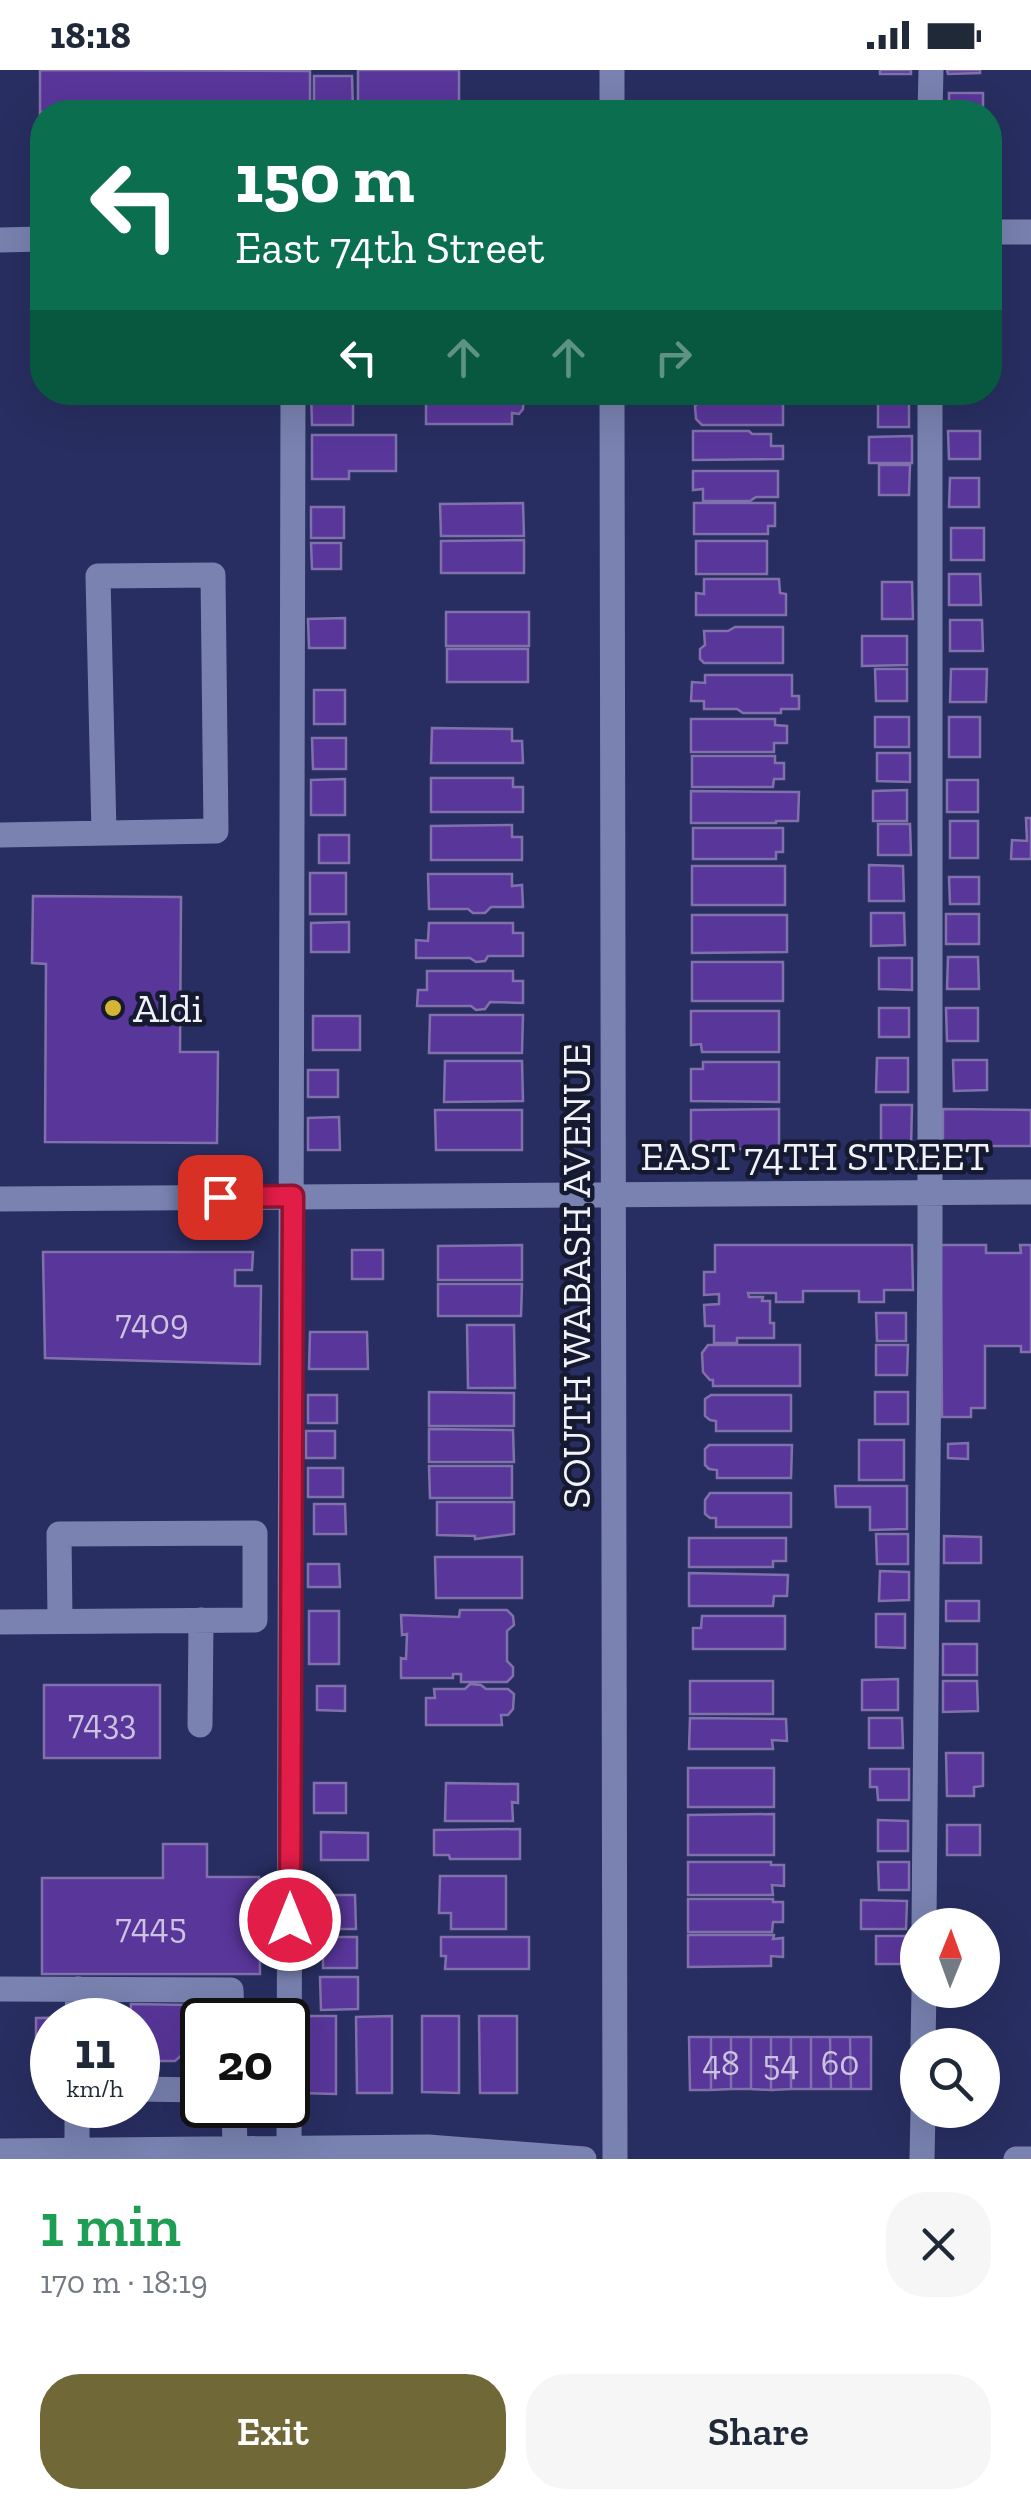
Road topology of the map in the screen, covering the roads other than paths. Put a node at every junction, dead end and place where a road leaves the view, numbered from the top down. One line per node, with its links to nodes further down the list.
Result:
1 (612, 70): 3 (street)
2 (931, 70): 4 (street)
3 (612, 100)
4 (930, 100)
5 (1002, 232): 6 (street)
6 (1031, 232)
7 (0, 240): 8 (street)
8 (30, 240)
9 (294, 405): 17 (street)
10 (612, 405): 16 (street, SOUTH WABASH AVENUE)
11 (930, 405): 15 (street)
12 (104, 832): 12 (street); 13 (street)
13 (0, 835)
14 (1031, 1192): 15 (street, EAST 74TH STREET)
15 (930, 1193): 16 (street, EAST 74TH STREET); 23 (street)
16 (613, 1195): 17 (street, EAST 74TH STREET); 36 (street, SOUTH WABASH AVENUE)
17 (293, 1196): 18 (street, EAST 74TH STREET); 31 (street)
18 (0, 1198)
19 (60, 1620): 20 (street); 20 (street); 21 (street)
20 (200, 1620): 22 (street)
21 (0, 1622)
22 (200, 1725)
23 (924, 1908)
24 (0, 1989): 25 (street)
25 (78, 1989): 26 (street); 27 (street)
26 (78, 1998)
27 (231, 1998)
28 (77, 2128): 33 (street)
29 (235, 2128): 32 (street)
30 (923, 2128): 37 (street)
31 (289, 2148): 32 (street); 35 (street)
32 (235, 2149): 33 (street)
33 (77, 2150): 34 (street)
34 (0, 2151)
35 (584, 2159)
36 (615, 2159)
37 (922, 2159)
38 (1016, 2159): 39 (street)
39 (1031, 2159)

